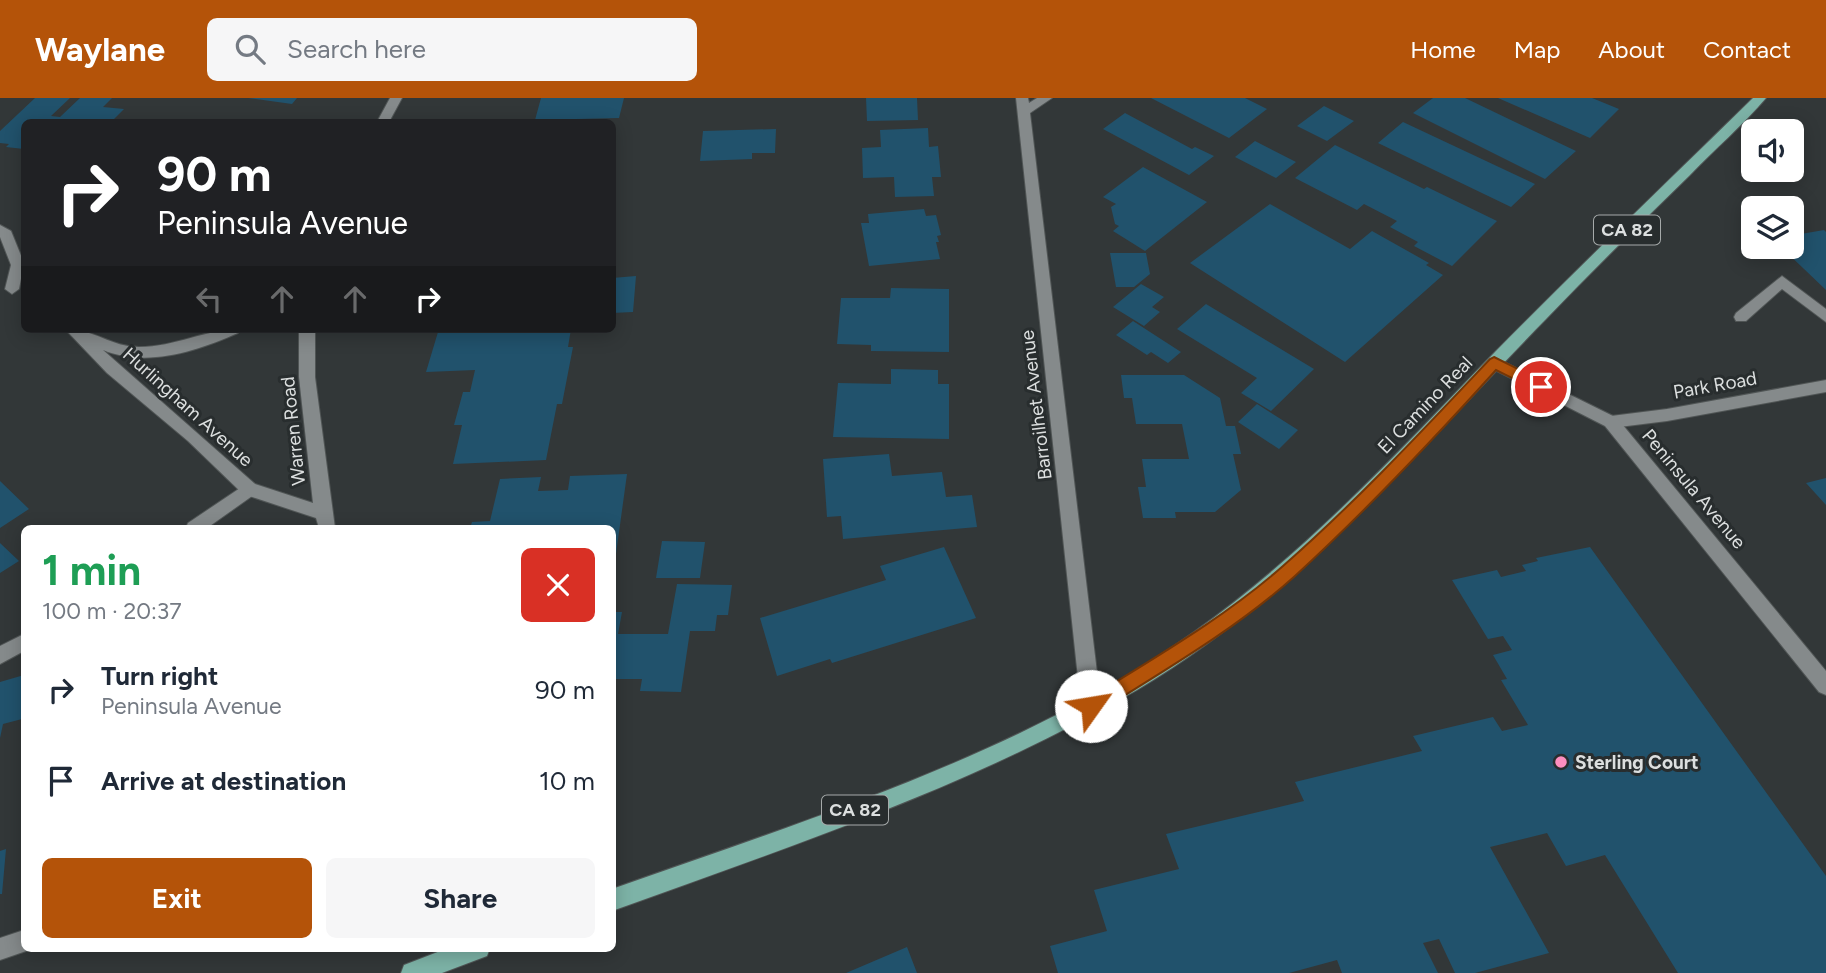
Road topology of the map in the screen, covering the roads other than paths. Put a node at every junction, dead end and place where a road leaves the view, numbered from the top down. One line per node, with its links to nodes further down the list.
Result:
1 (396, 98): 5 (street)
2 (1046, 98): 4 (street)
3 (1760, 98): 14 (main road, El Camino Real / CA 82)
4 (1023, 105): 23 (street, Barroilhet Avenue)
5 (385, 119)
6 (0, 230): 7 (street)
7 (12, 293)
8 (1741, 317): 9 (street)
9 (1826, 317)
10 (77, 333): 17 (street, Hurlingham Avenue)
11 (81, 333): 12 (street, Hurlingham Avenue)
12 (224, 333)
13 (307, 333): 18 (street, Warren Road)
14 (1494, 363): 16 (street, Peninsula Avenue); 23 (main road, El Camino Real / CA 82)
15 (1826, 386): 16 (street, Park Road)
16 (1611, 422): 22 (street, Peninsula Avenue)
17 (249, 489): 18 (street, Hurlingham Avenue); 19 (street)
18 (325, 521)
19 (198, 525)
20 (21, 644): 21 (street)
21 (0, 656)
22 (1826, 686)
23 (1091, 706): 24 (main road, CA 82)
24 (616, 899)
25 (21, 942): 26 (street)
26 (0, 949)
27 (468, 952): 28 (main road)
28 (412, 973)

